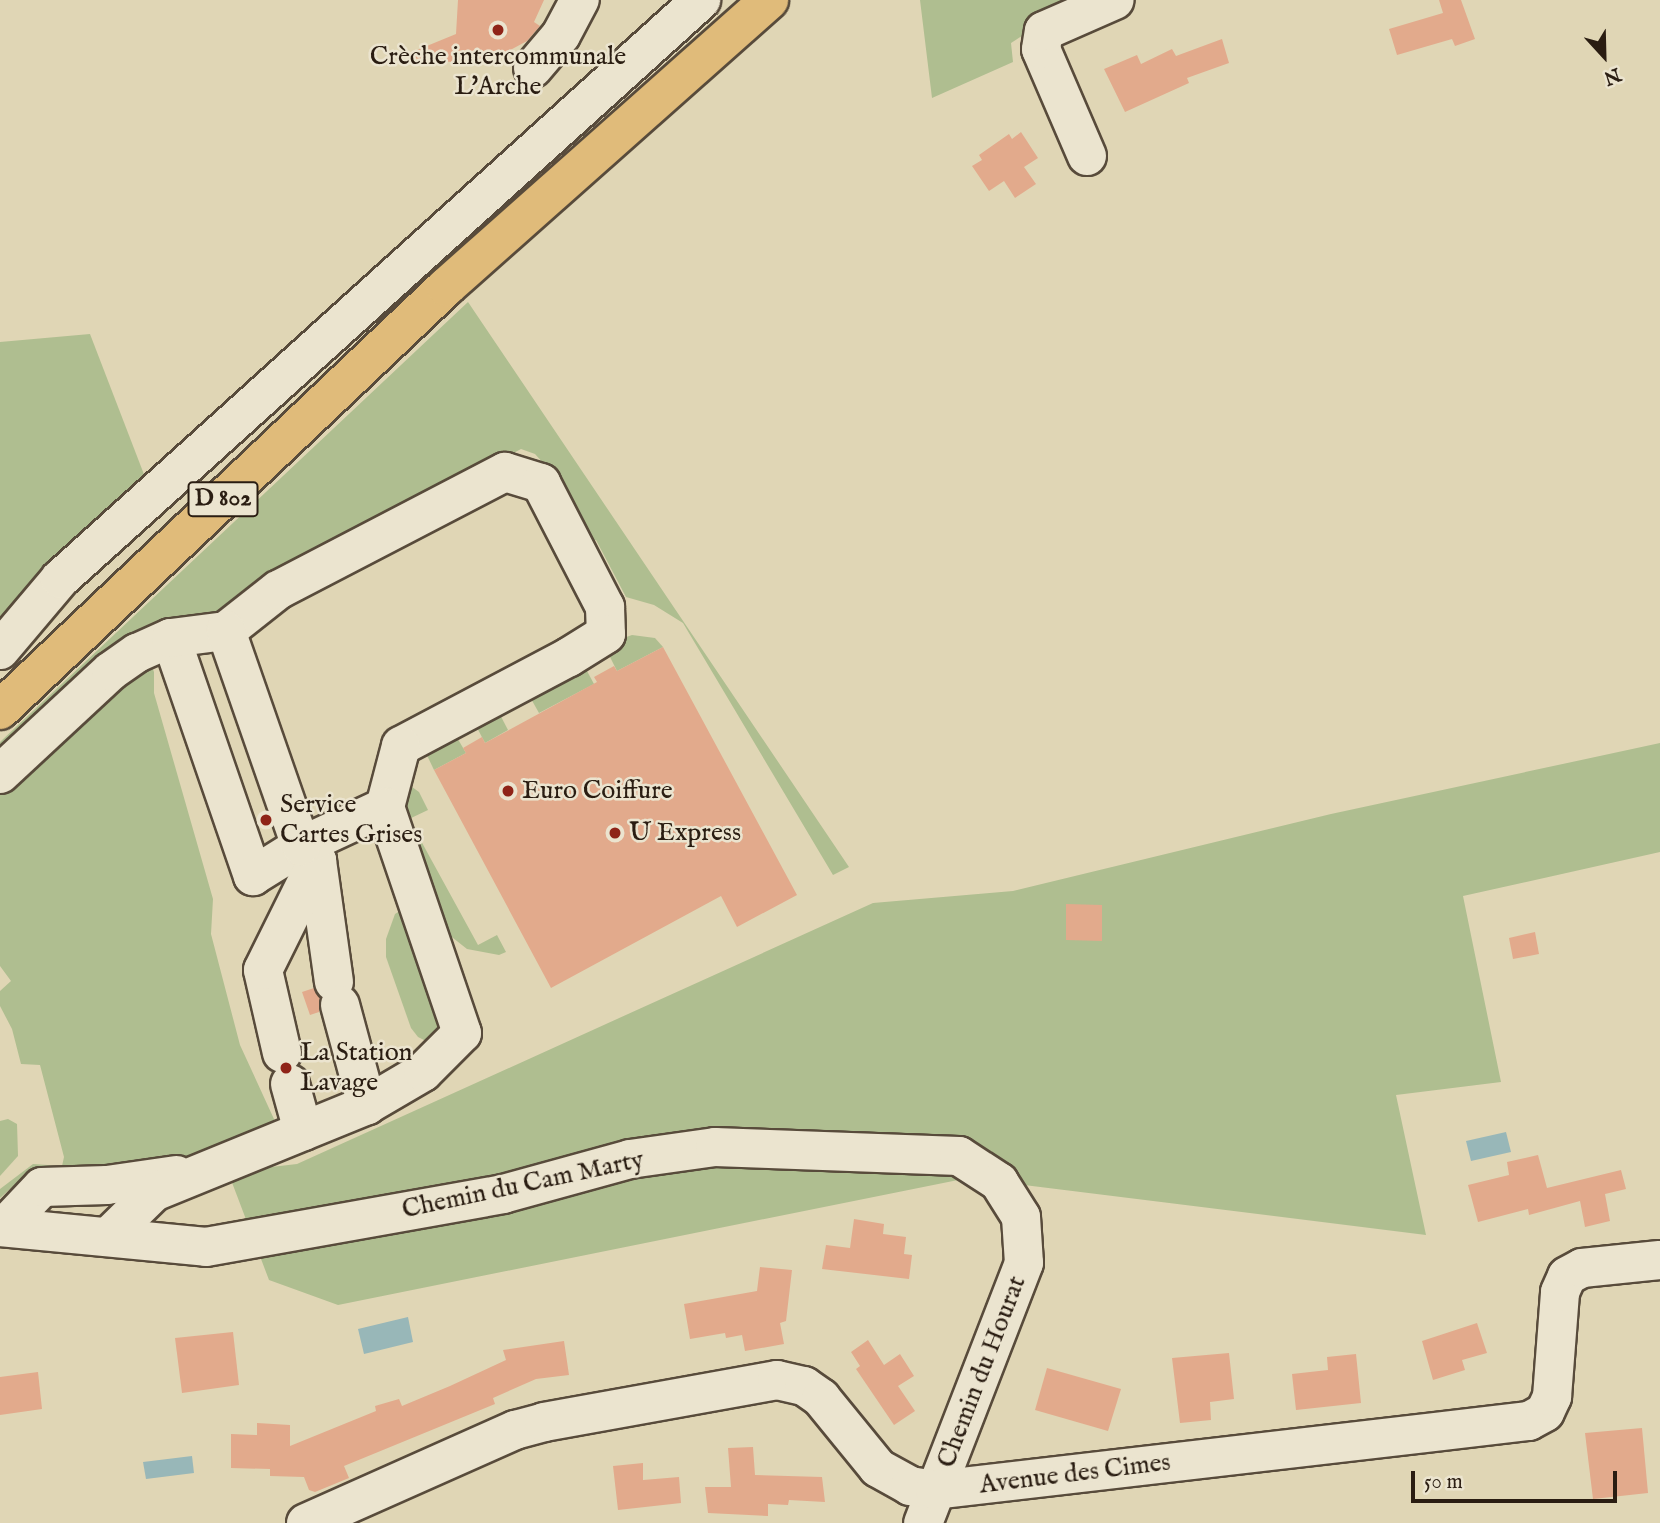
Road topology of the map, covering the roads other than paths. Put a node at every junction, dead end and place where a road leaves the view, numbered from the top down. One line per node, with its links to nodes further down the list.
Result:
1 (580, 0): 5 (street)
2 (701, 0): 9 (street)
3 (769, 0): 10 (main road, D 802)
4 (1115, 0): 6 (street)
5 (533, 68)
6 (1087, 156)
7 (226, 631): 8 (street); 12 (street); 13 (street)
8 (171, 638): 11 (street); 13 (street)
9 (0, 650)
10 (0, 710)
11 (0, 774)
12 (385, 807): 13 (street); 14 (street)
13 (309, 853): 14 (street); 15 (street)
14 (367, 1105): 15 (street)
15 (303, 1131): 16 (street)
16 (205, 1170): 18 (street); 19 (street)
17 (999, 1182): 19 (street, Chemin du Cam Marty); 21 (street, Chemin du Hourat)
18 (2, 1227): 19 (street, Chemin du Cam Marty)
19 (108, 1237)
20 (1660, 1260): 21 (street, Avenue des Cimes)
21 (929, 1506): 22 (street, Avenue des Cimes)
22 (306, 1523)

